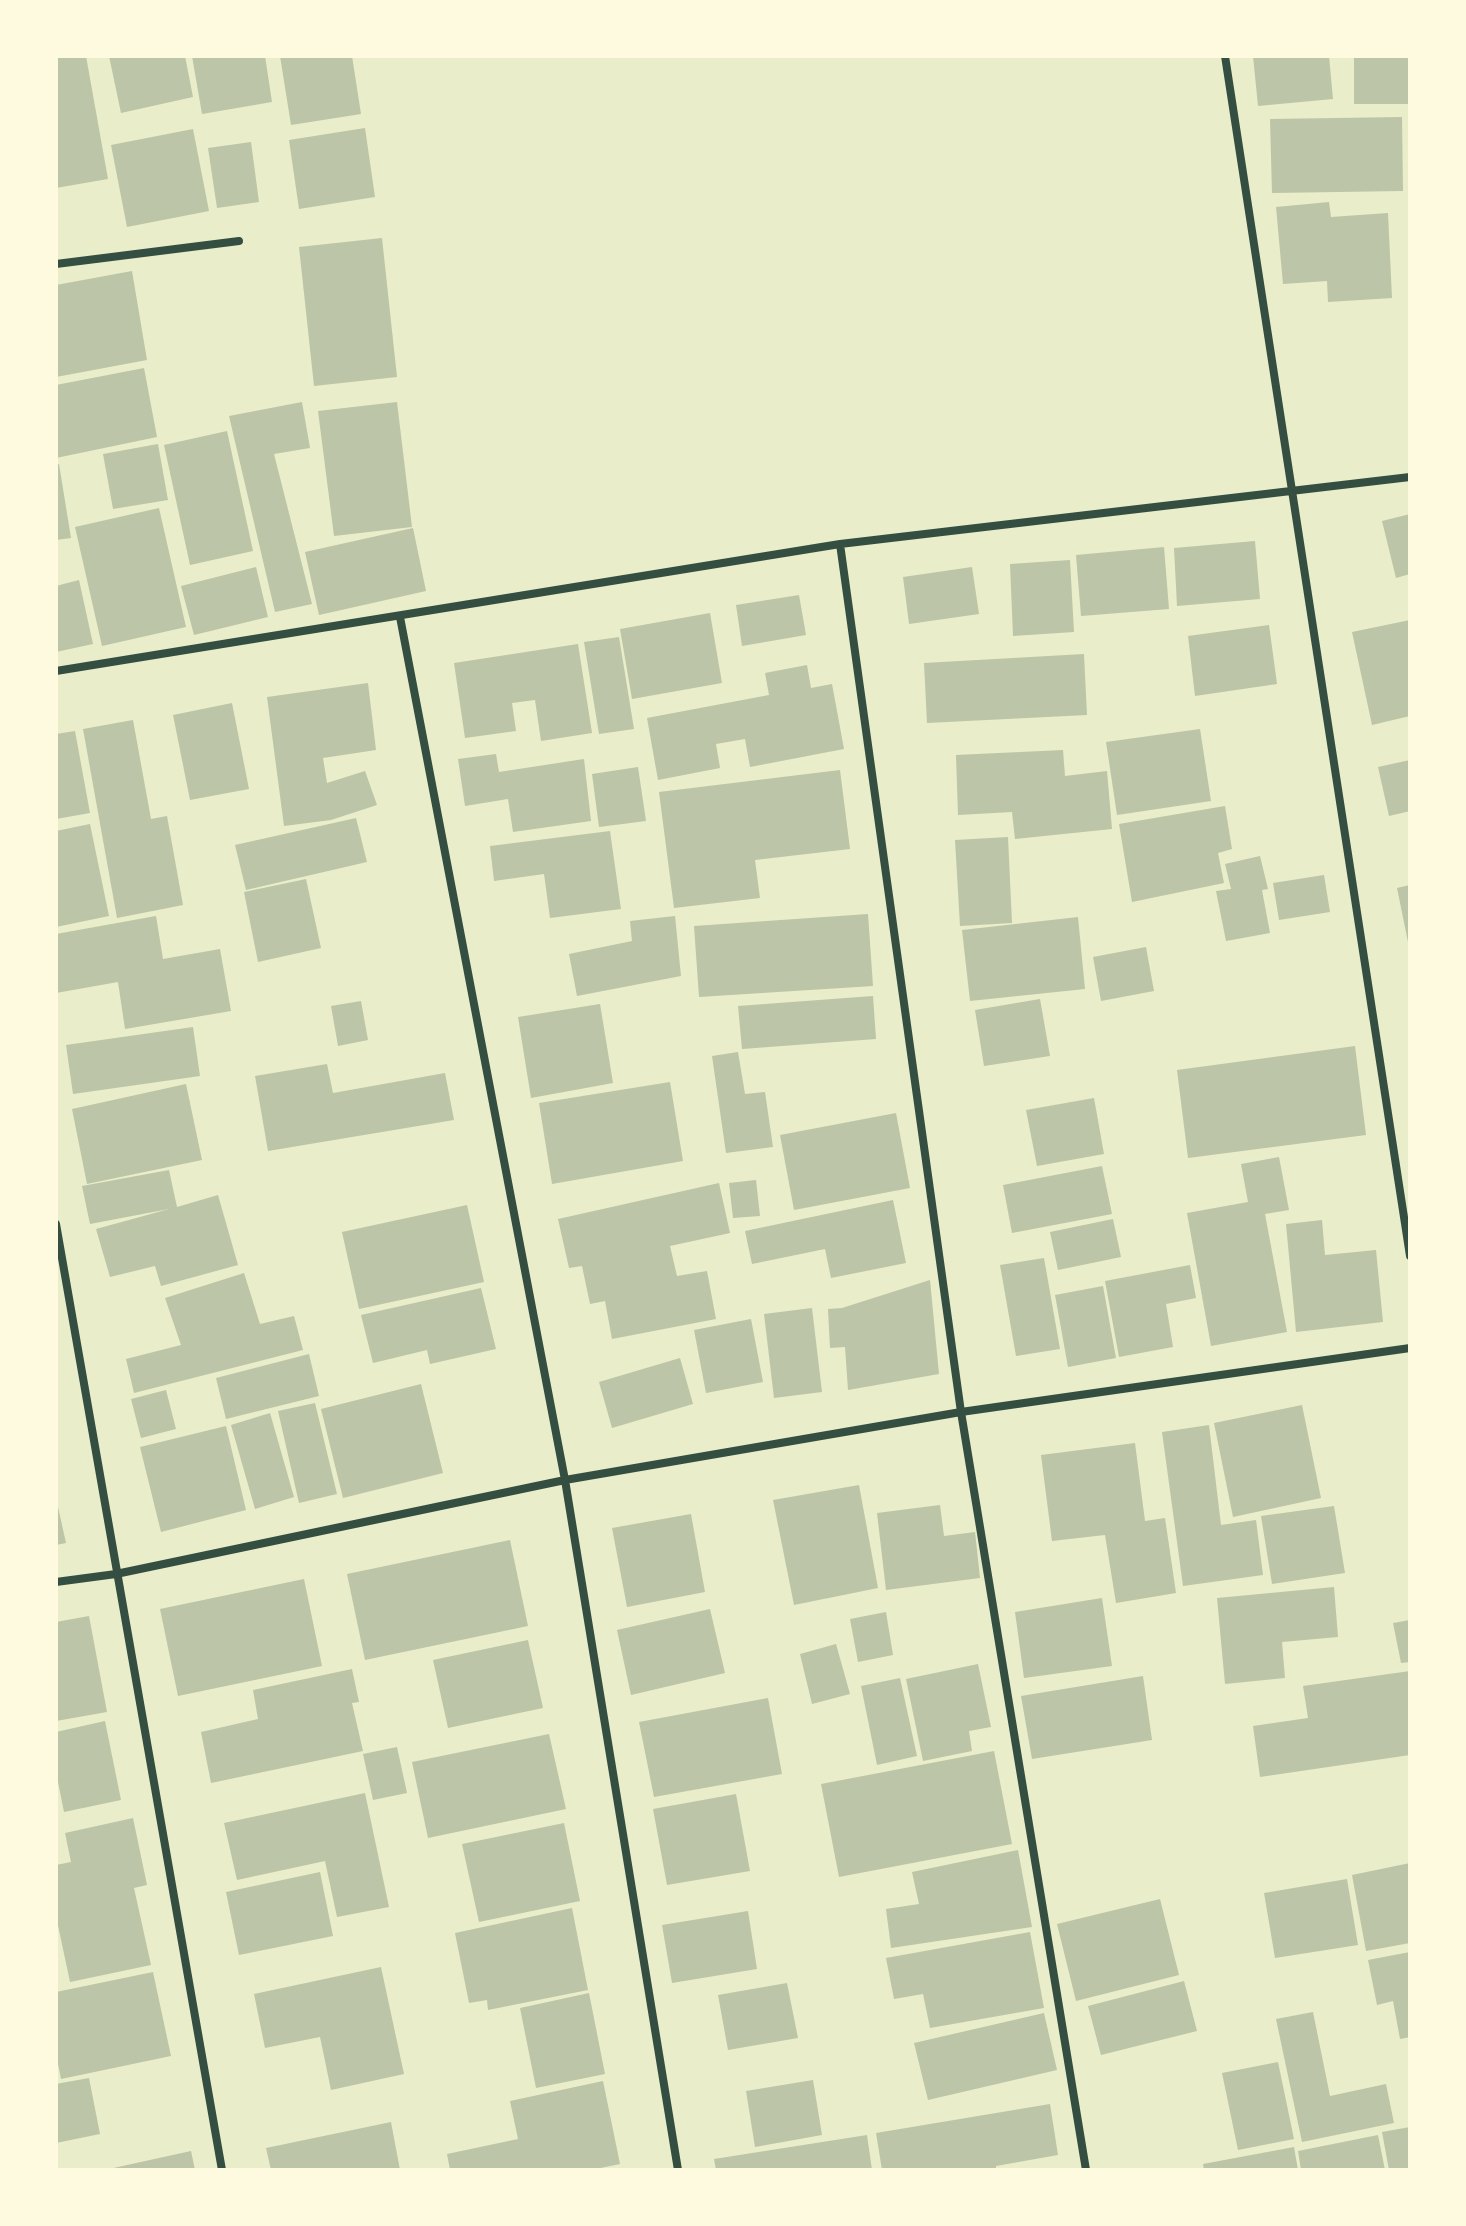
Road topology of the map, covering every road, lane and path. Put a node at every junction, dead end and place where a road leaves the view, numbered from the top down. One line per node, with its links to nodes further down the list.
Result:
1 (1225, 56): 5 (street)
2 (239, 241): 3 (street)
3 (56, 264)
4 (1410, 477): 5 (street)
5 (1290, 494): 6 (street); 10 (street)
6 (840, 544): 7 (street); 12 (street)
7 (400, 617): 8 (street); 13 (street)
8 (56, 671)
9 (56, 1224): 14 (street)
10 (1410, 1256)
11 (1410, 1348): 12 (street)
12 (961, 1412): 13 (street); 18 (street)
13 (565, 1480): 14 (street); 17 (street)
14 (116, 1574): 15 (street); 16 (street)
15 (56, 1582)
16 (222, 2170)
17 (678, 2170)
18 (1086, 2170)

